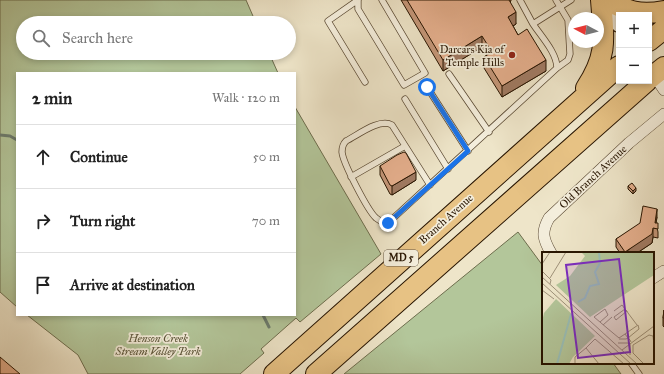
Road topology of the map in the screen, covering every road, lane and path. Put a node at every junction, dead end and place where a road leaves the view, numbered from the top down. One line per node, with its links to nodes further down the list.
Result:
1 (358, 0): 2 (lane); 18 (lane)
2 (382, 0)
3 (520, 0): 11 (lane)
4 (556, 0): 8 (lane)
5 (571, 0): 8 (lane)
6 (602, 0): 10 (street); 21 (highway)
7 (606, 0): 9 (highway)
8 (560, 7): 11 (lane); 14 (lane)
9 (664, 11)
10 (616, 20)
11 (533, 24): 14 (lane)
12 (664, 29): 13 (highway)
13 (652, 39)
14 (557, 68): 23 (lane)
15 (616, 69): 21 (highway, Branch Avenue / MD 5)
16 (449, 74): 23 (lane)
17 (654, 77): 34 (highway, MD 5)
18 (365, 82)
19 (427, 87): 25 (lane)
20 (405, 99): 26 (lane)
21 (575, 104): 33 (highway, Branch Avenue / MD 5)
22 (664, 114): 29 (street, Old Branch Avenue)
23 (489, 132): 25 (lane)
24 (405, 146): 27 (lane); 27 (lane); 28 (lane)
25 (468, 151): 26 (lane)
26 (448, 169): 28 (lane)
27 (351, 176): 28 (lane)
28 (430, 185)
29 (550, 252)
30 (664, 271): 31 (street)
31 (654, 277)
32 (632, 364): 35 (lane)
33 (274, 374)
34 (316, 374)
35 (639, 374)

